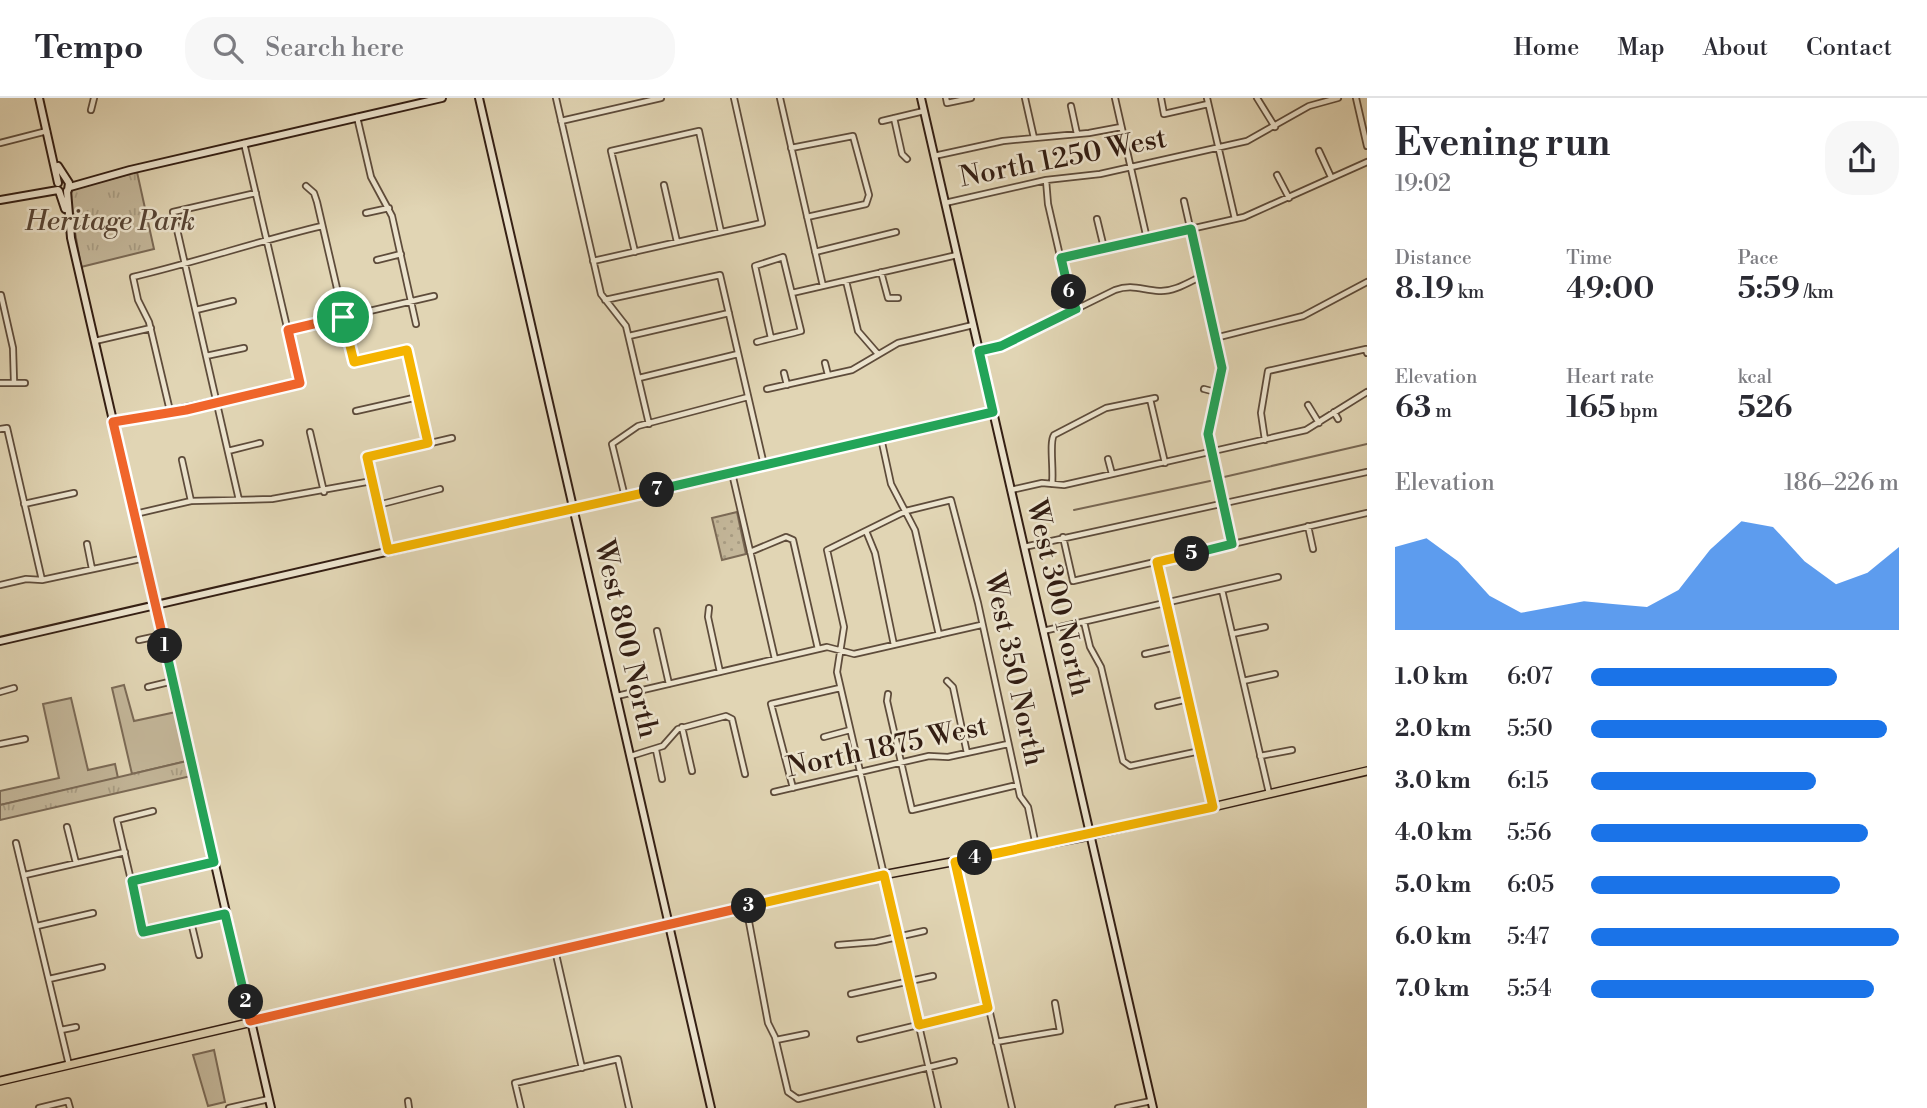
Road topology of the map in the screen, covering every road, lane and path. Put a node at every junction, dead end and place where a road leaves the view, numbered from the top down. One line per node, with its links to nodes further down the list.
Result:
1 (39, 98): 30 (street)
2 (93, 98): 22 (street)
3 (442, 98): 24 (street)
4 (479, 98): 160 (street, West 800 North)
5 (556, 98): 26 (street)
6 (661, 98): 26 (street)
7 (734, 98): 61 (street)
8 (780, 98): 37 (street)
9 (921, 98): 23 (street, West 300 North)
10 (971, 98): 18 (street)
11 (1025, 98): 32 (street)
12 (1115, 98): 28 (street)
13 (1161, 98): 19 (street)
14 (1257, 98): 29 (street)
15 (1305, 98): 21 (street)
16 (1338, 98): 21 (street, North 1250 West)
17 (1356, 98): 35 (street)
18 (947, 100)
19 (1208, 101): 36 (street)
20 (1071, 106): 31 (street)
21 (1308, 106): 29 (street, North 1250 West)
22 (91, 110)
23 (924, 111): 25 (street); 39 (street, West 300 North)
24 (357, 117): 33 (street); 54 (street)
25 (894, 118): 27 (street); 40 (street)
26 (561, 121): 73 (street)
27 (882, 121)
28 (1121, 127): 31 (street); 42 (street)
29 (1275, 127): 36 (street, North 1250 West)
30 (47, 131): 34 (street); 47 (street)
31 (1077, 134): 32 (street)
32 (1034, 138): 39 (street)
33 (244, 143): 47 (street); 49 (street)
34 (0, 144)
35 (1367, 146)
36 (1219, 147): 42 (street, North 1250 West); 58 (street)
37 (792, 148): 56 (street); 56 (street)
38 (1319, 151): 44 (street)
39 (934, 156): 53 (street, West 300 North)
40 (907, 159)
41 (1367, 162): 44 (street)
42 (1131, 167): 45 (street, North 1250 West); 64 (street)
43 (1277, 175): 50 (street)
44 (1331, 177): 50 (street)
45 (1046, 180): 53 (street, North 1250 West); 71 (street)
46 (664, 185): 65 (street)
47 (63, 186): 51 (street); 100 (street)
48 (306, 186): 59 (street)
49 (256, 193): 63 (street); 74 (street)
50 (1289, 198): 58 (street)
51 (0, 200)
52 (1184, 201): 60 (street)
53 (945, 203): 70 (street, West 300 North)
54 (389, 208): 55 (street); 69 (street)
55 (366, 213)
56 (807, 216): 68 (street)
57 (1097, 219): 66 (street)
58 (1235, 219): 60 (street)
59 (323, 226): 63 (street); 90 (street)
60 (1191, 229): 64 (street); 76 (street)
61 (721, 232): 65 (street); 67 (street)
62 (896, 232): 68 (street)
63 (267, 239): 74 (street); 94 (street)
64 (1147, 239): 66 (street)
65 (677, 242): 67 (street)
66 (1104, 248): 71 (street)
67 (635, 252): 73 (street)
68 (815, 252): 79 (street)
69 (401, 254): 72 (street); 86 (street)
70 (957, 255): 75 (street); 92 (street, West 300 North)
71 (1061, 258): 87 (street)
72 (377, 260)
73 (593, 261): 84 (street)
74 (185, 265): 88 (street); 93 (street)
75 (881, 272): 77 (street); 83 (street)
76 (1202, 276): 87 (street); 99 (street)
77 (846, 281): 79 (street); 106 (street)
78 (1367, 282): 99 (street)
79 (823, 286): 80 (street)
80 (792, 293): 98 (street); 98 (street)
81 (1, 295): 95 (street)
82 (434, 296): 86 (street)
83 (898, 298)
84 (604, 300): 89 (street); 97 (street)
85 (233, 301): 88 (street)
86 (411, 302): 90 (street); 91 (street)
87 (1076, 309): 103 (street)
88 (195, 310): 107 (street)
89 (729, 313): 97 (street); 105 (street)
90 (343, 317): 94 (street); 120 (street)
91 (416, 324)
92 (973, 324): 103 (street, West 300 North); 106 (street)
93 (151, 328): 100 (street); 124 (street)
94 (288, 330): 122 (street)
95 (9, 331): 96 (street); 112 (street)
96 (0, 333)
97 (629, 336): 111 (street)
98 (771, 338): 101 (street)
99 (1216, 338): 119 (street)
100 (94, 341): 129 (street)
101 (757, 342)
102 (244, 348): 107 (street)
103 (979, 351): 126 (street, West 300 North)
104 (1366, 351): 136 (street)
105 (738, 354): 111 (street); 121 (street)
106 (878, 354): 110 (street)
107 (206, 356): 122 (street)
108 (825, 363): 110 (street)
109 (784, 373): 115 (street)
110 (828, 375): 115 (street)
111 (639, 378): 131 (street)
112 (14, 382): 113 (street); 114 (street)
113 (0, 383)
114 (25, 383)
115 (787, 385): 117 (street)
116 (1204, 388): 119 (street)
117 (767, 389)
118 (1367, 392): 127 (street)
119 (1219, 393): 140 (street)
120 (418, 397): 125 (street); 138 (street)
121 (748, 397): 131 (street); 144 (street)
122 (217, 403): 124 (street); 139 (street)
123 (1308, 405): 130 (street)
124 (170, 411): 129 (street)
125 (356, 411)
126 (993, 412): 134 (street); 151 (street, West 300 North)
127 (1334, 412): 128 (street); 130 (street)
128 (1338, 419)
129 (113, 422): 163 (street)
130 (1319, 423): 136 (street)
131 (649, 424): 154 (street)
132 (0, 429): 157 (street)
133 (310, 432): 153 (street)
134 (881, 437): 144 (street); 161 (street)
135 (452, 438): 138 (street)
136 (1265, 440): 140 (street)
137 (260, 443): 139 (street)
138 (428, 443): 148 (street)
139 (228, 451): 155 (street)
140 (1210, 452): 143 (street); 159 (street)
141 (1108, 459): 147 (street)
142 (182, 460): 156 (street)
143 (1165, 463): 147 (street); 149 (street)
144 (764, 465): 146 (street)
145 (1367, 472): 159 (street)
146 (732, 473): 154 (street); 172 (street)
147 (1112, 474): 149 (street)
148 (372, 481): 153 (street); 158 (street)
149 (1052, 484): 151 (street)
150 (440, 489): 158 (street)
151 (1011, 490): 169 (street, West 300 North)
152 (74, 492): 157 (street)
153 (324, 492): 155 (street)
154 (625, 497): 160 (street)
155 (239, 500): 156 (street)
156 (191, 501): 163 (street)
157 (24, 504): 177 (street)
158 (377, 505): 171 (street)
159 (1223, 506): 166 (street); 168 (street)
160 (574, 508): 171 (street); 210 (street, West 800 North)
161 (906, 511): 165 (street); 184 (street, West 350 North); 190 (street)
162 (1367, 513): 164 (street)
163 (135, 514): 173 (street)
164 (1308, 526): 168 (street); 170 (street)
165 (866, 531): 193 (street); 196 (street)
166 (1063, 537): 169 (street); 174 (street)
167 (87, 544): 175 (street)
168 (1232, 544): 174 (street)
169 (1024, 547): 187 (street, West 300 North)
170 (1313, 549)
171 (388, 550): 181 (street)
172 (750, 552): 195 (street); 198 (street)
173 (145, 558): 175 (street); 181 (street)
174 (1157, 562): 180 (street)
175 (92, 569): 177 (street)
176 (1278, 577): 179 (street)
177 (42, 580): 178 (street)
178 (0, 585)
179 (1222, 590): 180 (street); 188 (street)
180 (1166, 603): 183 (street); 194 (street)
181 (156, 606): 189 (street); 192 (street)
182 (709, 608): 199 (street)
183 (1084, 622): 187 (street); 221 (street)
184 (981, 625): 190 (street); 218 (street, West 350 North)
185 (1265, 627): 188 (street)
186 (657, 631): 204 (street)
187 (1043, 631): 238 (street, West 300 North)
188 (1232, 634): 203 (street)
189 (162, 635): 191 (street); 201 (street)
190 (939, 635): 193 (street)
191 (139, 640)
192 (0, 641)
193 (894, 645): 196 (street)
194 (1176, 647): 197 (street); 211 (street)
195 (818, 649): 196 (street); 198 (street)
196 (840, 649): 207 (street)
197 (1145, 654)
198 (775, 659): 199 (street)
199 (720, 672): 204 (street)
200 (1275, 674): 203 (street)
201 (173, 681): 205 (street); 242 (street)
202 (947, 681): 222 (street)
203 (1243, 681): 224 (street)
204 (669, 684): 210 (street)
205 (148, 687)
206 (14, 688): 208 (street)
207 (840, 688): 214 (street); 232 (street)
208 (0, 692)
209 (888, 694): 225 (street)
210 (617, 696): 223 (street, West 800 North)
211 (1188, 699): 212 (street); 221 (street)
212 (1158, 706)
213 (682, 727): 219 (street); 226 (street); 229 (street)
214 (850, 730): 215 (street); 228 (street)
215 (824, 737)
216 (26, 739): 217 (street)
217 (0, 744)
218 (1008, 744): 222 (street, North 1875 West); 231 (street, West 350 North)
219 (656, 750): 223 (street); 230 (street)
220 (1292, 750): 224 (street)
221 (1200, 751): 235 (street)
222 (967, 753): 225 (street, North 1875 West)
223 (631, 756): 252 (street, West 800 North)
224 (1260, 756): 234 (street)
225 (901, 763): 228 (street, North 1875 West); 231 (street)
226 (692, 771)
227 (1367, 771): 234 (main road)
228 (860, 772): 232 (street, North 1875 West); 246 (street)
229 (745, 774)
230 (662, 779)
231 (1018, 785): 240 (street, West 350 North)
232 (793, 788): 233 (street, North 1875 West)
233 (774, 792)
234 (1269, 793): 235 (main road)
235 (1213, 807): 238 (main road)
236 (153, 811): 241 (street)
237 (67, 827): 244 (street)
238 (1091, 835): 240 (main road); 281 (street, West 300 North)
239 (16, 843): 245 (street)
240 (1037, 846): 243 (main road)
241 (125, 852): 244 (street); 247 (street)
242 (214, 862): 247 (street); 250 (street)
243 (955, 862): 246 (main road); 265 (street)
244 (76, 863): 245 (street)
245 (25, 875): 253 (street)
246 (884, 875): 248 (main road); 255 (street)
247 (132, 881): 251 (street)
248 (746, 906): 252 (main road); 272 (street)
249 (93, 912): 253 (street)
250 (225, 914): 251 (street); 266 (street)
251 (191, 922): 258 (street)
252 (669, 924): 257 (main road); 289 (street, West 800 North)
253 (37, 926): 261 (street)
254 (924, 932): 255 (street)
255 (899, 937): 256 (street); 262 (street)
256 (838, 945)
257 (555, 950): 266 (main road); 276 (street)
258 (200, 955)
259 (102, 967): 261 (street)
260 (933, 976): 262 (street)
261 (49, 979): 269 (street)
262 (909, 982): 263 (street); 267 (street)
263 (851, 994)
264 (1055, 1003): 273 (street)
265 (988, 1008): 267 (street); 273 (street)
266 (250, 1021): 275 (main road); 279 (street)
267 (919, 1025): 271 (street); 277 (street)
268 (76, 1027): 269 (street)
269 (61, 1030): 275 (street)
270 (806, 1034): 272 (street)
271 (860, 1039)
272 (776, 1041): 277 (street)
273 (996, 1042): 291 (street)
274 (954, 1061): 277 (street)
275 (69, 1065): 278 (main road)
276 (582, 1068): 287 (street); 288 (street)
277 (929, 1069): 290 (street)
278 (0, 1081)
279 (269, 1099): 284 (street); 285 (street)
280 (408, 1101): 286 (street)
281 (1152, 1104): 292 (street)
282 (39, 1108): 283 (street)
283 (70, 1108)
284 (229, 1108)
285 (271, 1108)
286 (409, 1108)
287 (521, 1108)
288 (629, 1108)
289 (711, 1108)
290 (938, 1108)
291 (1012, 1108)
292 (1118, 1108)

